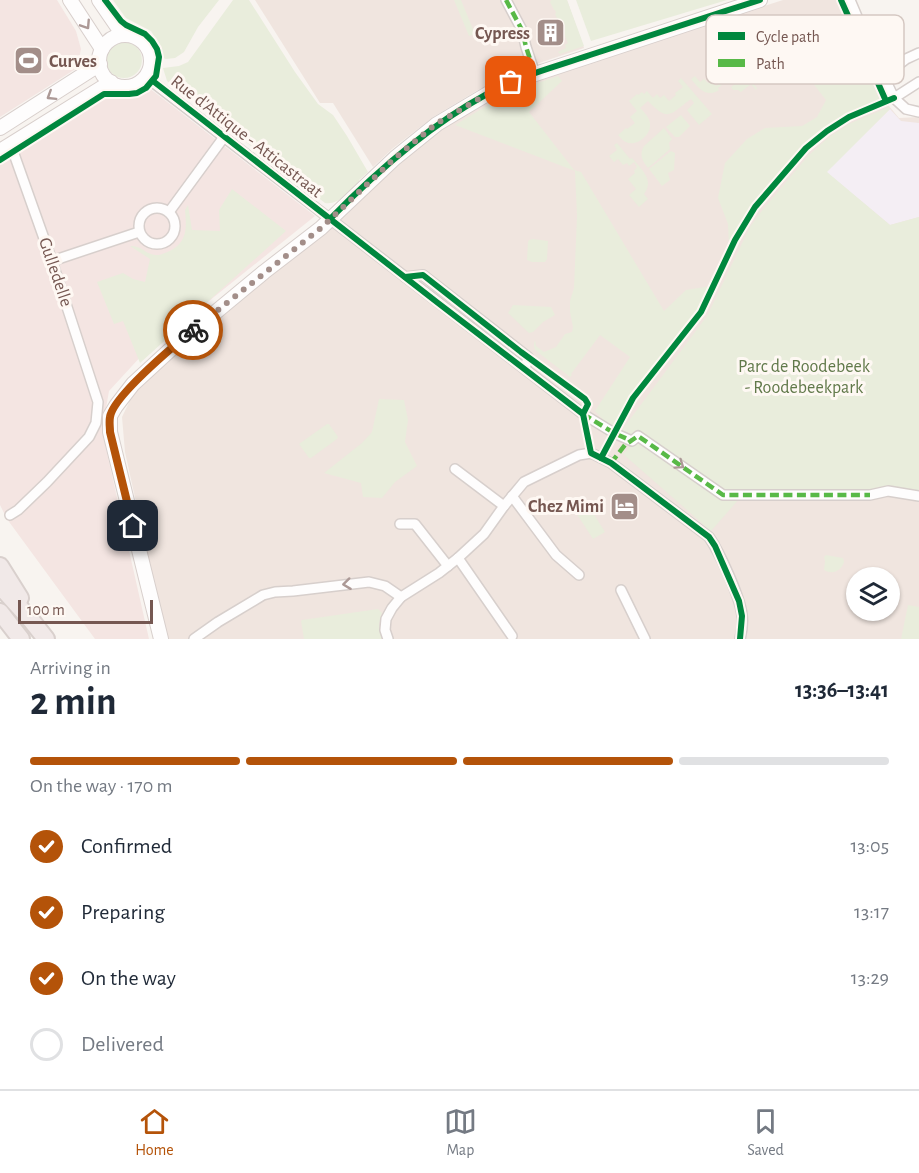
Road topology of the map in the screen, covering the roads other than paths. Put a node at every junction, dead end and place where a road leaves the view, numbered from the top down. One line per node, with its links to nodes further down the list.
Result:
1 (70, 0): 10 (street, one-way to 10)
2 (99, 0): 9 (street)
3 (506, 0): 14 (street)
4 (760, 0): 6 (street)
5 (850, 0): 7 (street)
6 (714, 15)
7 (857, 15)
8 (706, 18): 14 (street)
9 (123, 35): 10 (street); 15 (street)
10 (102, 49): 13 (street)
11 (919, 53): 12 (street)
12 (904, 61)
13 (100, 64): 16 (street); 21 (street, one-way to 21)
14 (535, 74): 26 (street)
15 (146, 77): 16 (street); 22 (street, Rue d'Attique - Atticastraat)
16 (111, 82): 23 (street)
17 (919, 82): 19 (street)
18 (888, 84): 19 (street)
19 (894, 98): 20 (street)
20 (919, 112)
21 (0, 128)
22 (224, 137): 25 (street); 26 (street, Rue d'Attique - Atticastraat)
23 (13, 143): 24 (street); 28 (street, Gulledelle)
24 (0, 151)
25 (169, 212): 27 (street); 27 (street)
26 (330, 219): 31 (street, Rue d'Attique - Atticastraat, one-way to 31); 47 (street)
27 (139, 232): 28 (street)
28 (52, 261): 33 (street, Gulledelle)
29 (455, 469): 32 (street)
30 (512, 496): 32 (street); 38 (street); 51 (street)
31 (919, 496)
32 (504, 506): 35 (street)
33 (10, 515)
34 (400, 524): 37 (street)
35 (458, 558): 37 (street); 44 (street)
36 (0, 566): 43 (highway)
37 (448, 566): 41 (street)
38 (579, 575)
39 (0, 586): 43 (highway)
40 (621, 590): 50 (street)
41 (401, 597): 48 (street, one-way to 48); 49 (street)
42 (0, 612): 45 (highway)
43 (31, 620): 46 (highway)
44 (512, 636)
45 (21, 639)
46 (46, 639)
47 (161, 639)
48 (194, 639)
49 (388, 639)
50 (645, 639)
51 (740, 639)

